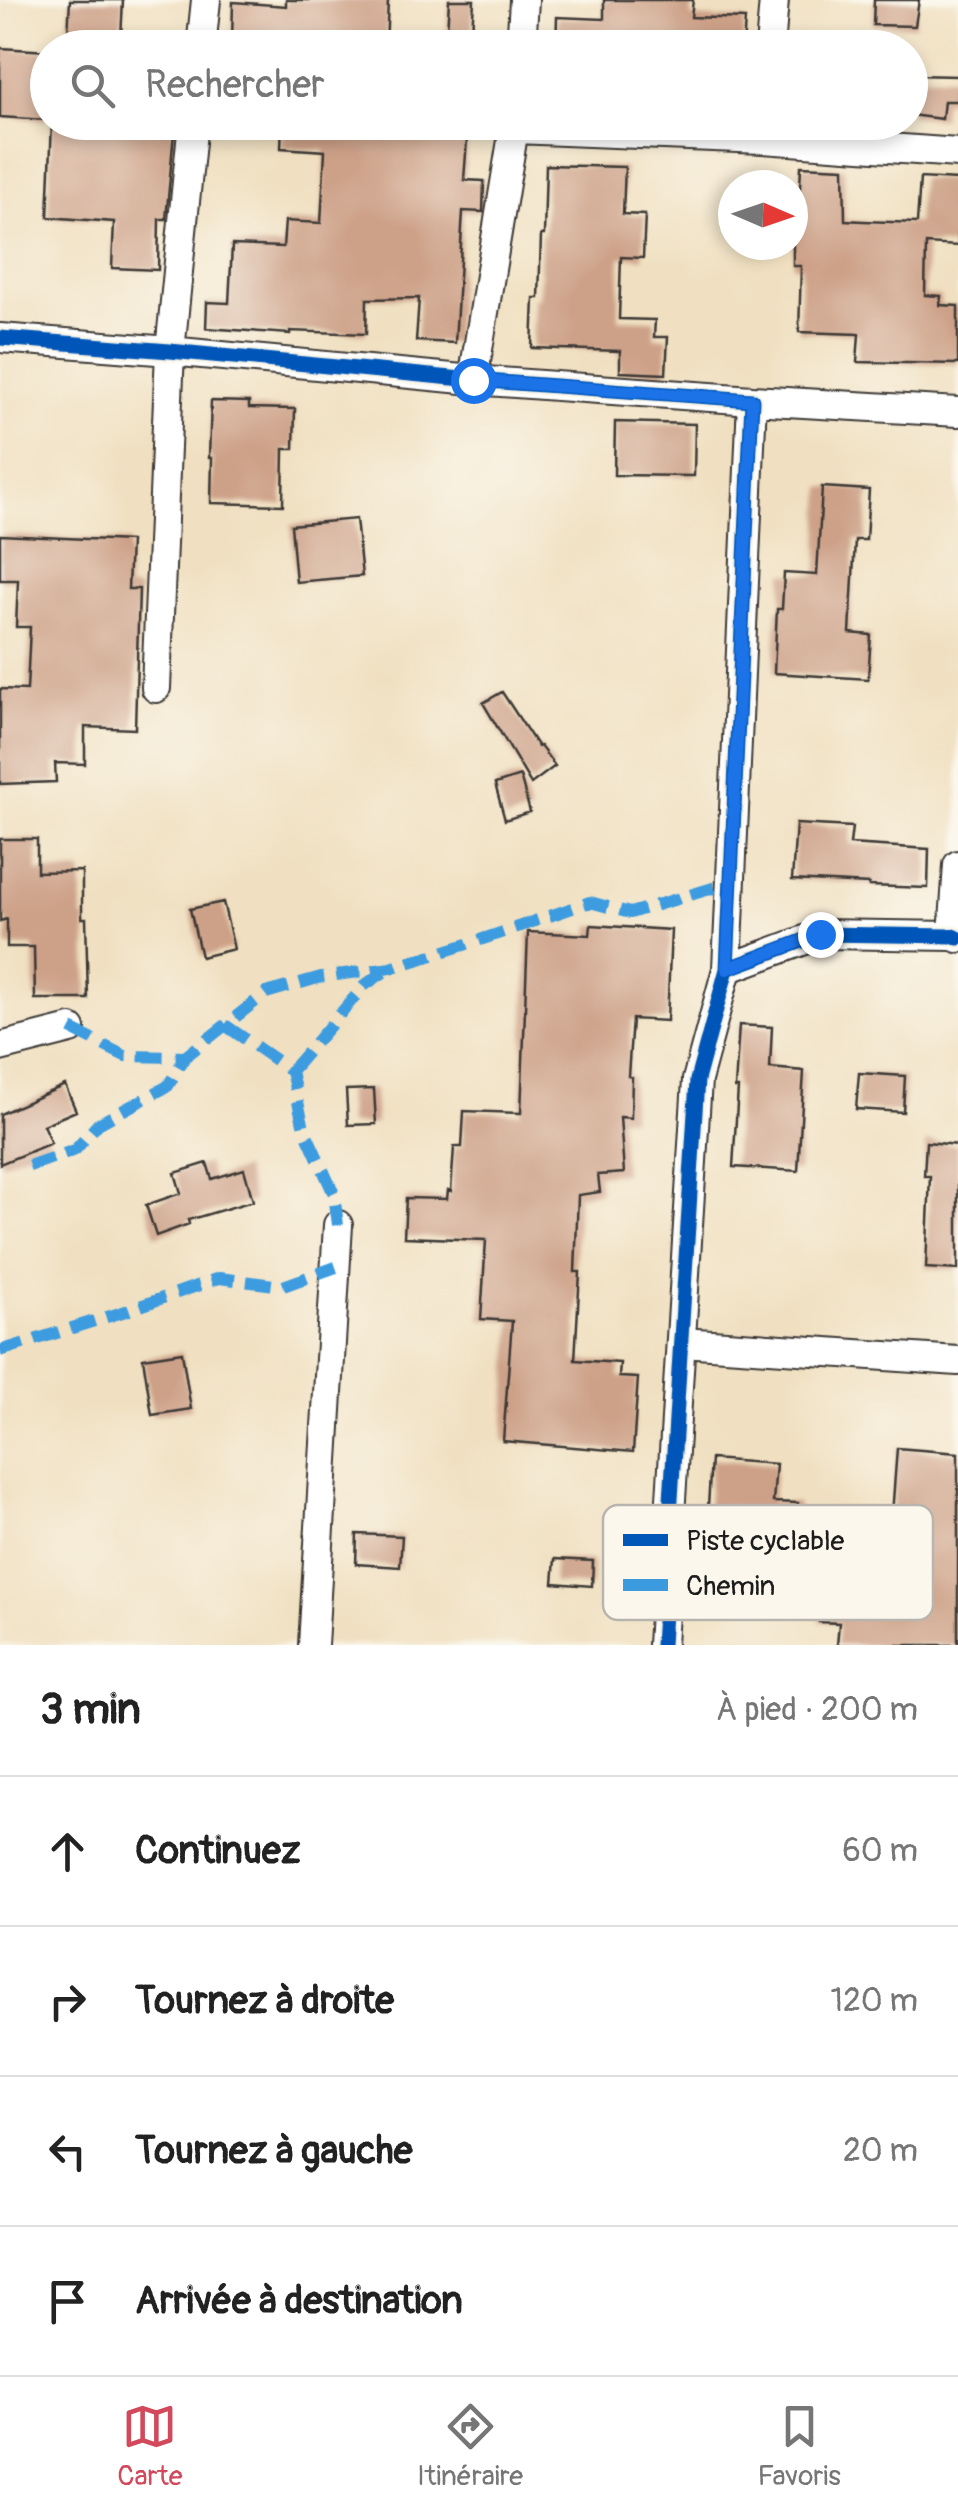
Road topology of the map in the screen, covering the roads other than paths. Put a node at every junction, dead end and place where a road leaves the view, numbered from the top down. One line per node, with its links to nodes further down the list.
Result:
1 (206, 0): 4 (street)
2 (524, 0): 5 (street)
3 (774, 0): 6 (street)
4 (203, 30)
5 (522, 30)
6 (772, 30)
7 (191, 140): 12 (street)
8 (513, 140): 13 (street)
9 (840, 140): 10 (street)
10 (958, 154)
11 (0, 338): 12 (street)
12 (170, 350): 13 (street); 16 (street)
13 (473, 380): 14 (street)
14 (752, 400): 15 (street); 19 (street)
15 (958, 412)
16 (156, 688)
17 (958, 865): 18 (street)
18 (955, 937): 19 (street)
19 (727, 969): 23 (street)
20 (71, 1029): 21 (street)
21 (0, 1046)
22 (338, 1225): 27 (street)
23 (682, 1342): 24 (street); 25 (street)
24 (958, 1361)
25 (671, 1505)
26 (664, 1620): 28 (street)
27 (314, 1645)
28 (662, 1645)

